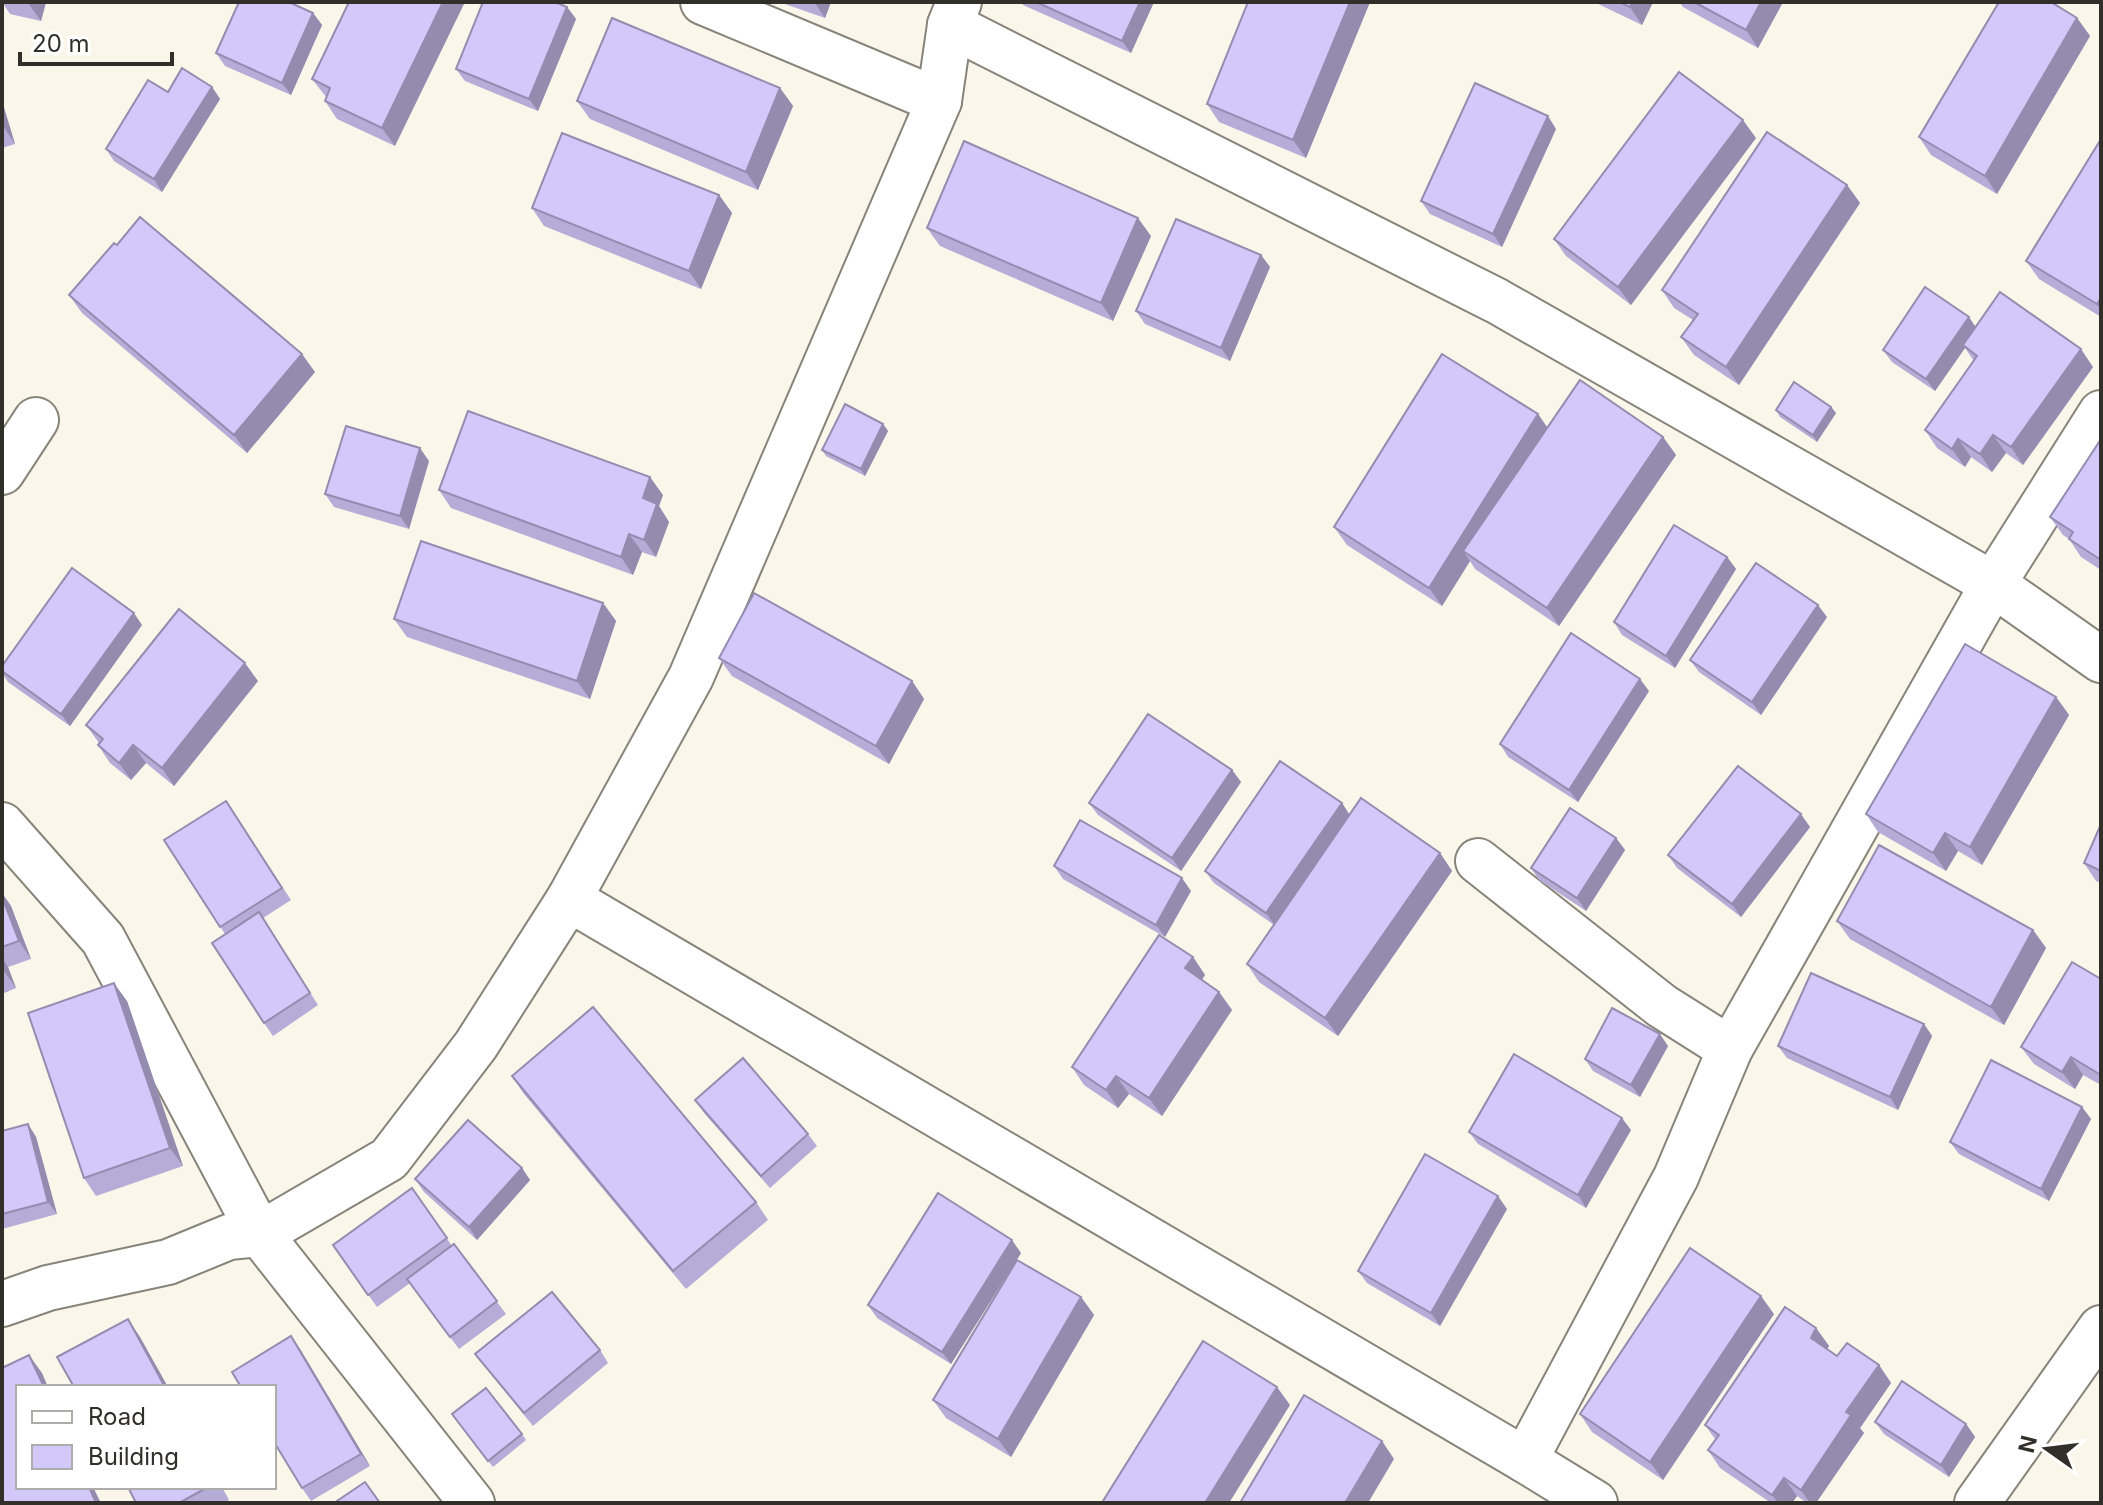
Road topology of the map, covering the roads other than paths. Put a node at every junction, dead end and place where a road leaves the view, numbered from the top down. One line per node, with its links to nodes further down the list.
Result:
1 (703, 2): 3 (street)
2 (954, 13): 3 (street); 7 (street)
3 (939, 101): 11 (street)
4 (2101, 413): 7 (street)
5 (36, 420): 6 (street)
6 (2, 472)
7 (1993, 584): 8 (street); 12 (street)
8 (2101, 660)
9 (2, 825): 13 (street)
10 (1478, 861): 12 (street)
11 (569, 899): 13 (street); 16 (street)
12 (1730, 1049): 16 (street)
13 (260, 1234): 14 (street); 17 (street)
14 (2, 1304)
15 (2101, 1328): 19 (street)
16 (1525, 1460): 18 (street)
17 (472, 1503)
18 (1595, 1503)
19 (1977, 1503)

